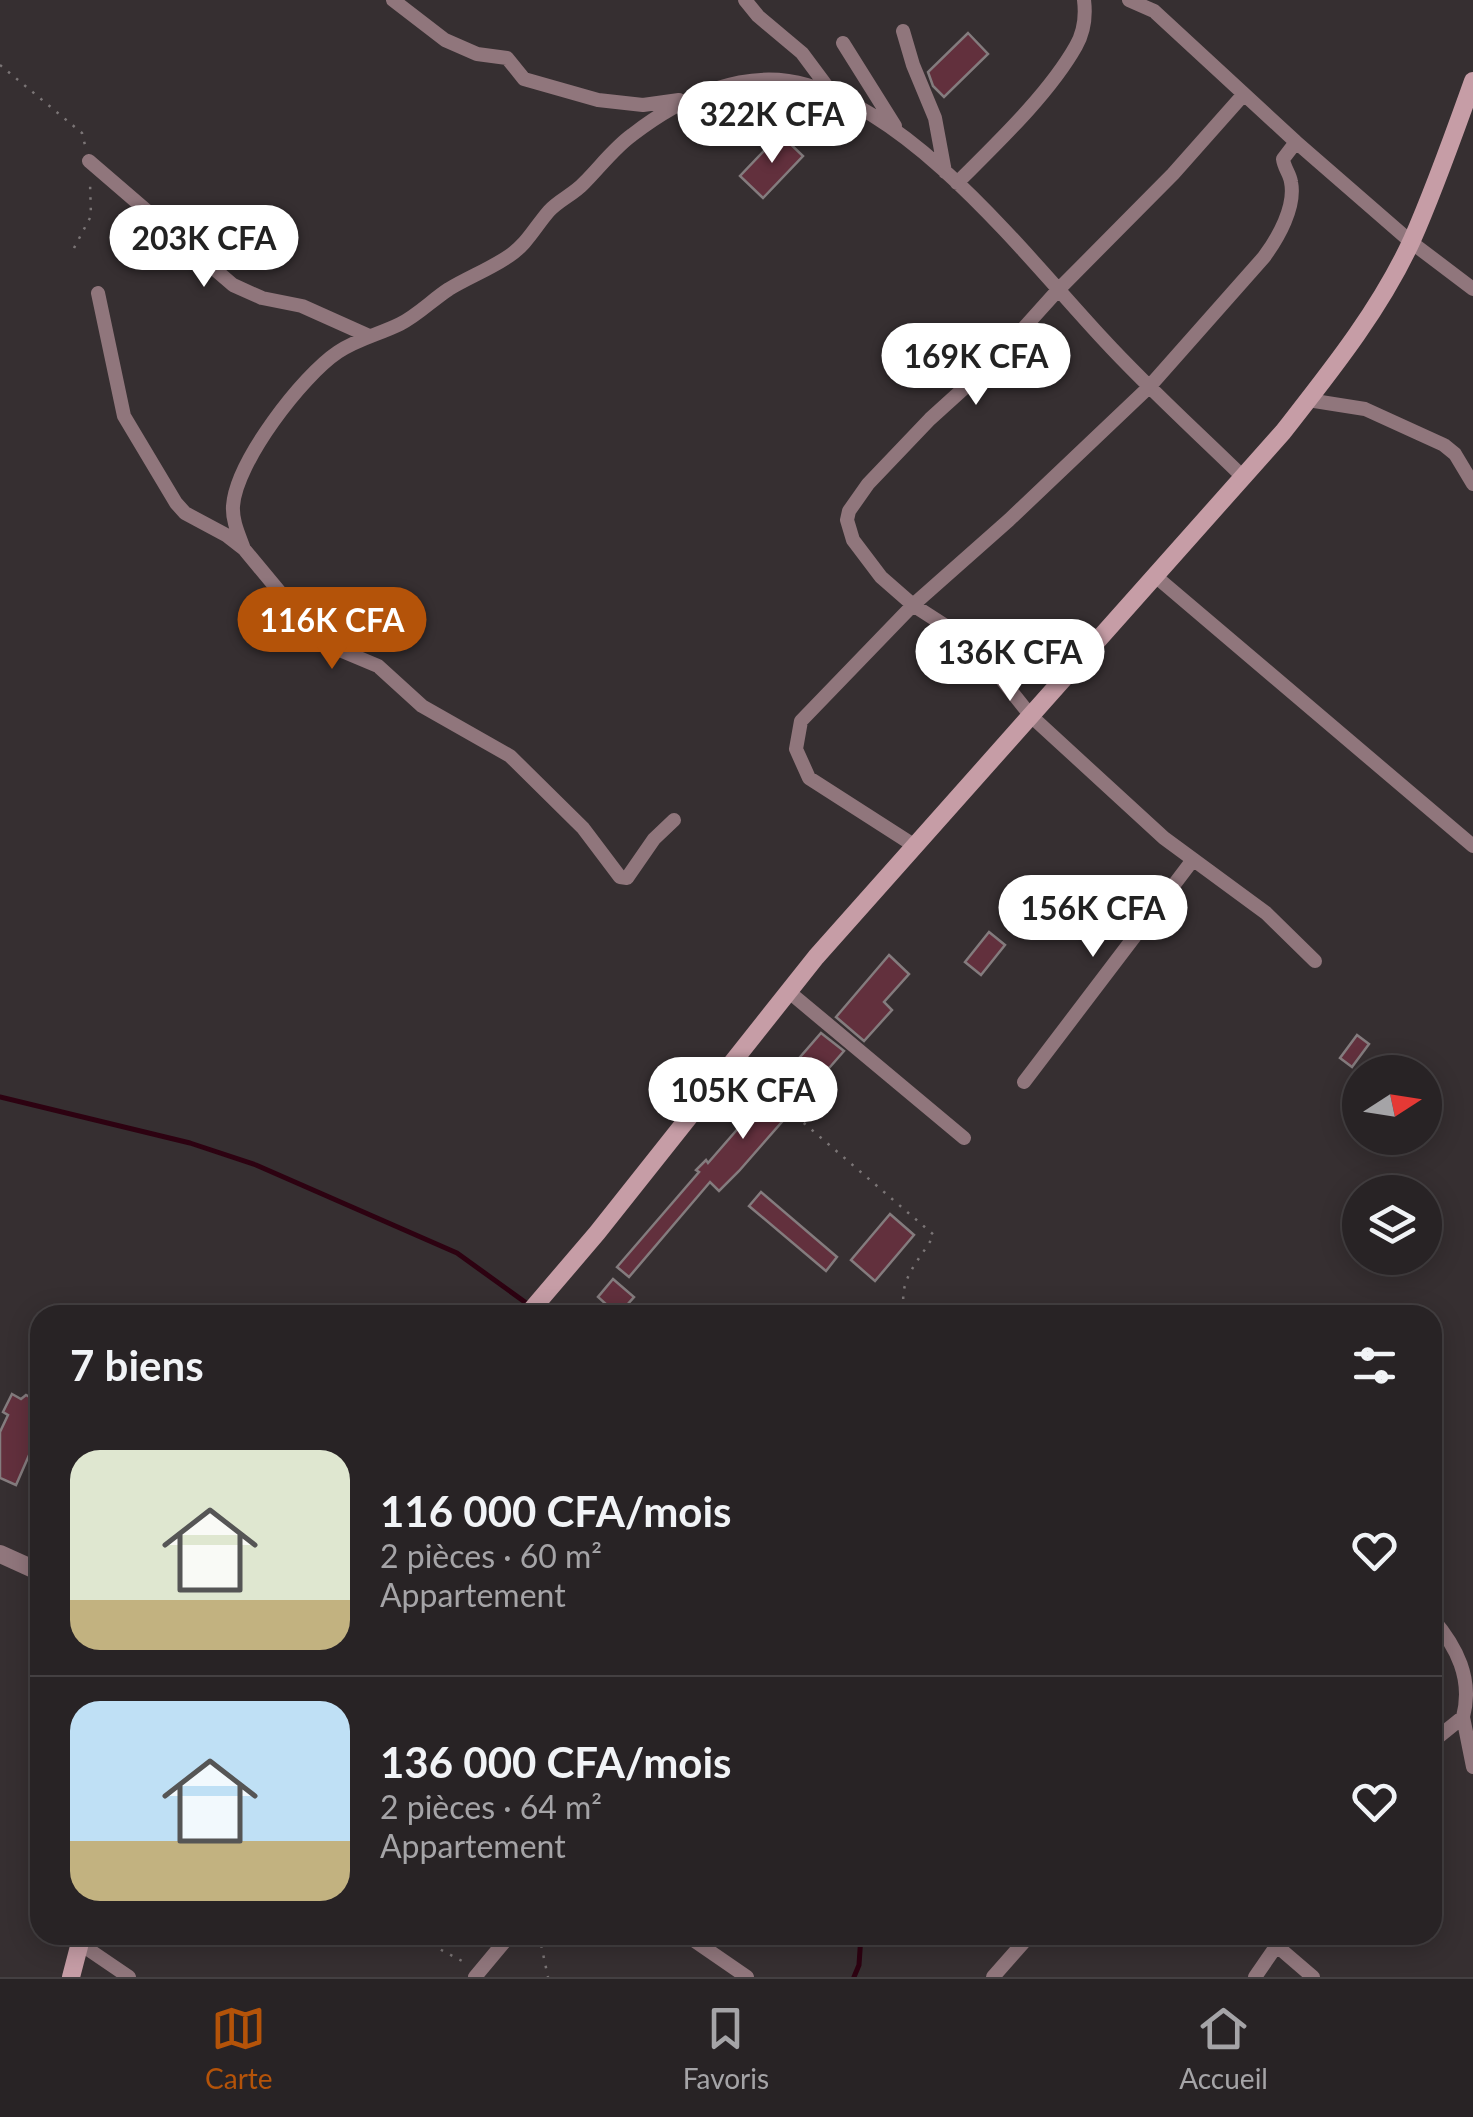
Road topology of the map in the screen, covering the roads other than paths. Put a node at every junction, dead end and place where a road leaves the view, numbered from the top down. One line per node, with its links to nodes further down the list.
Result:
1 (393, 0): 10 (street)
2 (745, 0): 9 (street)
3 (1084, 0): 15 (street)
4 (1130, 0): 8 (street)
5 (903, 31): 14 (street)
6 (843, 44): 11 (street)
7 (1473, 81): 16 (main road)
8 (1244, 94): 12 (street); 18 (street)
9 (835, 96): 10 (street); 11 (street)
10 (694, 97): 20 (street)
11 (898, 132): 14 (street)
12 (1296, 142): 16 (street); 21 (street)
13 (89, 161): 20 (street)
14 (944, 172): 15 (street)
15 (956, 183): 18 (street)
16 (1411, 242): 17 (street); 22 (main road)
17 (1473, 288)
18 (1058, 290): 21 (street); 27 (street)
19 (98, 293): 25 (street)
20 (369, 336): 25 (street)
21 (1149, 386): 23 (street); 27 (street)
22 (1308, 400): 23 (main road); 24 (street)
23 (1243, 477): 26 (main road)
24 (1473, 484)
25 (244, 550): 29 (street)
26 (1154, 575): 28 (main road); 31 (street)
27 (913, 605): 28 (street); 30 (street)
28 (1031, 716): 30 (main road); 32 (street)
29 (674, 820)
30 (915, 846): 34 (main road)
31 (1473, 846)
32 (1192, 861): 33 (street); 35 (street)
33 (1315, 960)
34 (788, 992): 36 (street); 37 (main road)
35 (1024, 1082)
36 (964, 1138)
37 (536, 1305)
38 (0, 1554): 39 (street)
39 (30, 1568)
40 (1442, 1633): 41 (street)
41 (1463, 1717): 42 (street); 43 (street)
42 (1442, 1734)
43 (1473, 1767)
44 (79, 1945): 52 (main road)
45 (88, 1945): 53 (street)
46 (502, 1945): 51 (street)
47 (701, 1945): 54 (street)
48 (1021, 1945): 55 (street)
49 (1277, 1945): 56 (street)
50 (1284, 1945): 57 (street)
51 (478, 1974)
52 (71, 1977)
53 (129, 1977)
54 (747, 1977)
55 (993, 1977)
56 (1255, 1977)
57 (1313, 1977)

